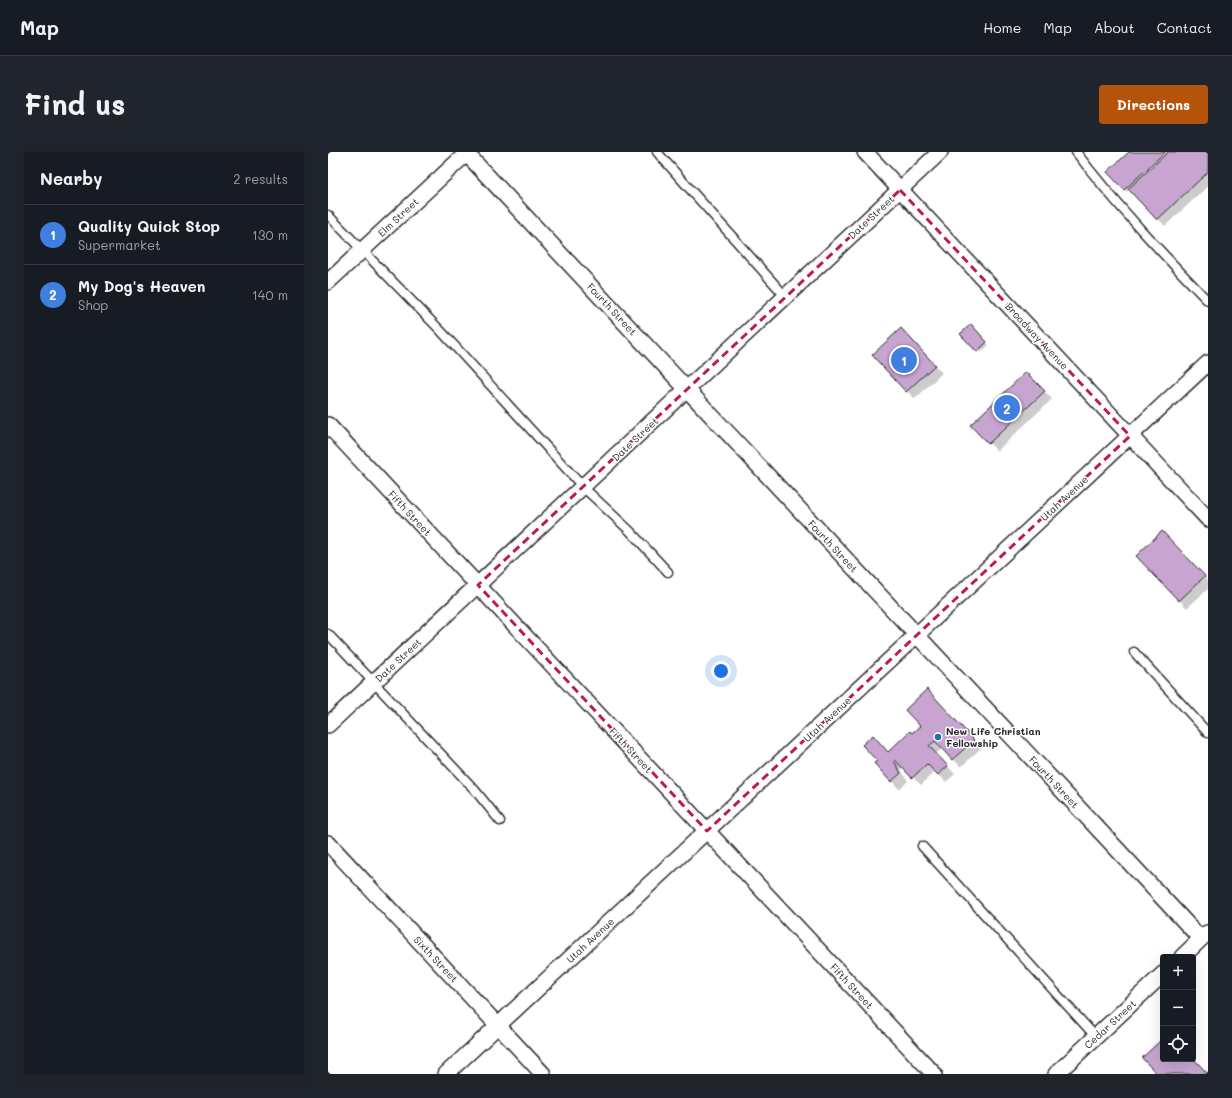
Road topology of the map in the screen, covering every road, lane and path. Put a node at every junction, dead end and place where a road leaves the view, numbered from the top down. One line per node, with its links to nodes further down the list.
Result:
1 (657, 152): 10 (lane)
2 (865, 152): 6 (street, Broadway Avenue)
3 (940, 152): 6 (street, Date Street)
4 (1076, 152): 11 (lane)
5 (466, 153): 8 (street, Elm Street); 13 (street, Fourth Street)
6 (900, 190): 10 (street, Date Street); 15 (street, Broadway Avenue)
7 (328, 215): 8 (lane)
8 (362, 250): 9 (street, Elm Street); 16 (lane)
9 (328, 282)
10 (786, 297): 13 (street, Date Street)
11 (1208, 301)
12 (1208, 363): 15 (street, Utah Avenue)
13 (687, 390): 16 (street, Date Street); 21 (street, Fourth Street)
14 (328, 425): 19 (street, Fifth Street)
15 (1130, 436): 17 (street, Broadway Avenue); 21 (street, Utah Avenue)
16 (583, 487): 18 (lane); 19 (street, Date Street)
17 (1208, 519)
18 (668, 572)
19 (478, 585): 23 (street, Date Street); 27 (street, Fifth Street)
20 (328, 634): 23 (lane)
21 (916, 635): 27 (street, Utah Avenue); 30 (street, Fourth Street)
22 (1134, 652): 25 (lane)
23 (373, 683): 24 (street, Date Street); 26 (lane)
24 (328, 724)
25 (1208, 733)
26 (500, 821)
27 (707, 830): 33 (street, Utah Avenue); 37 (street, Fifth Street)
28 (328, 843): 33 (street, Sixth Street)
29 (922, 846): 34 (lane)
30 (1204, 936): 31 (street)
31 (1185, 954)
32 (1160, 977): 34 (street, Cedar Street)
33 (498, 1025): 35 (street, Utah Avenue); 36 (street, Sixth Street)
34 (1096, 1037): 38 (street, Cedar Street)
35 (446, 1074)
36 (543, 1074)
37 (934, 1074)
38 (1056, 1074)

